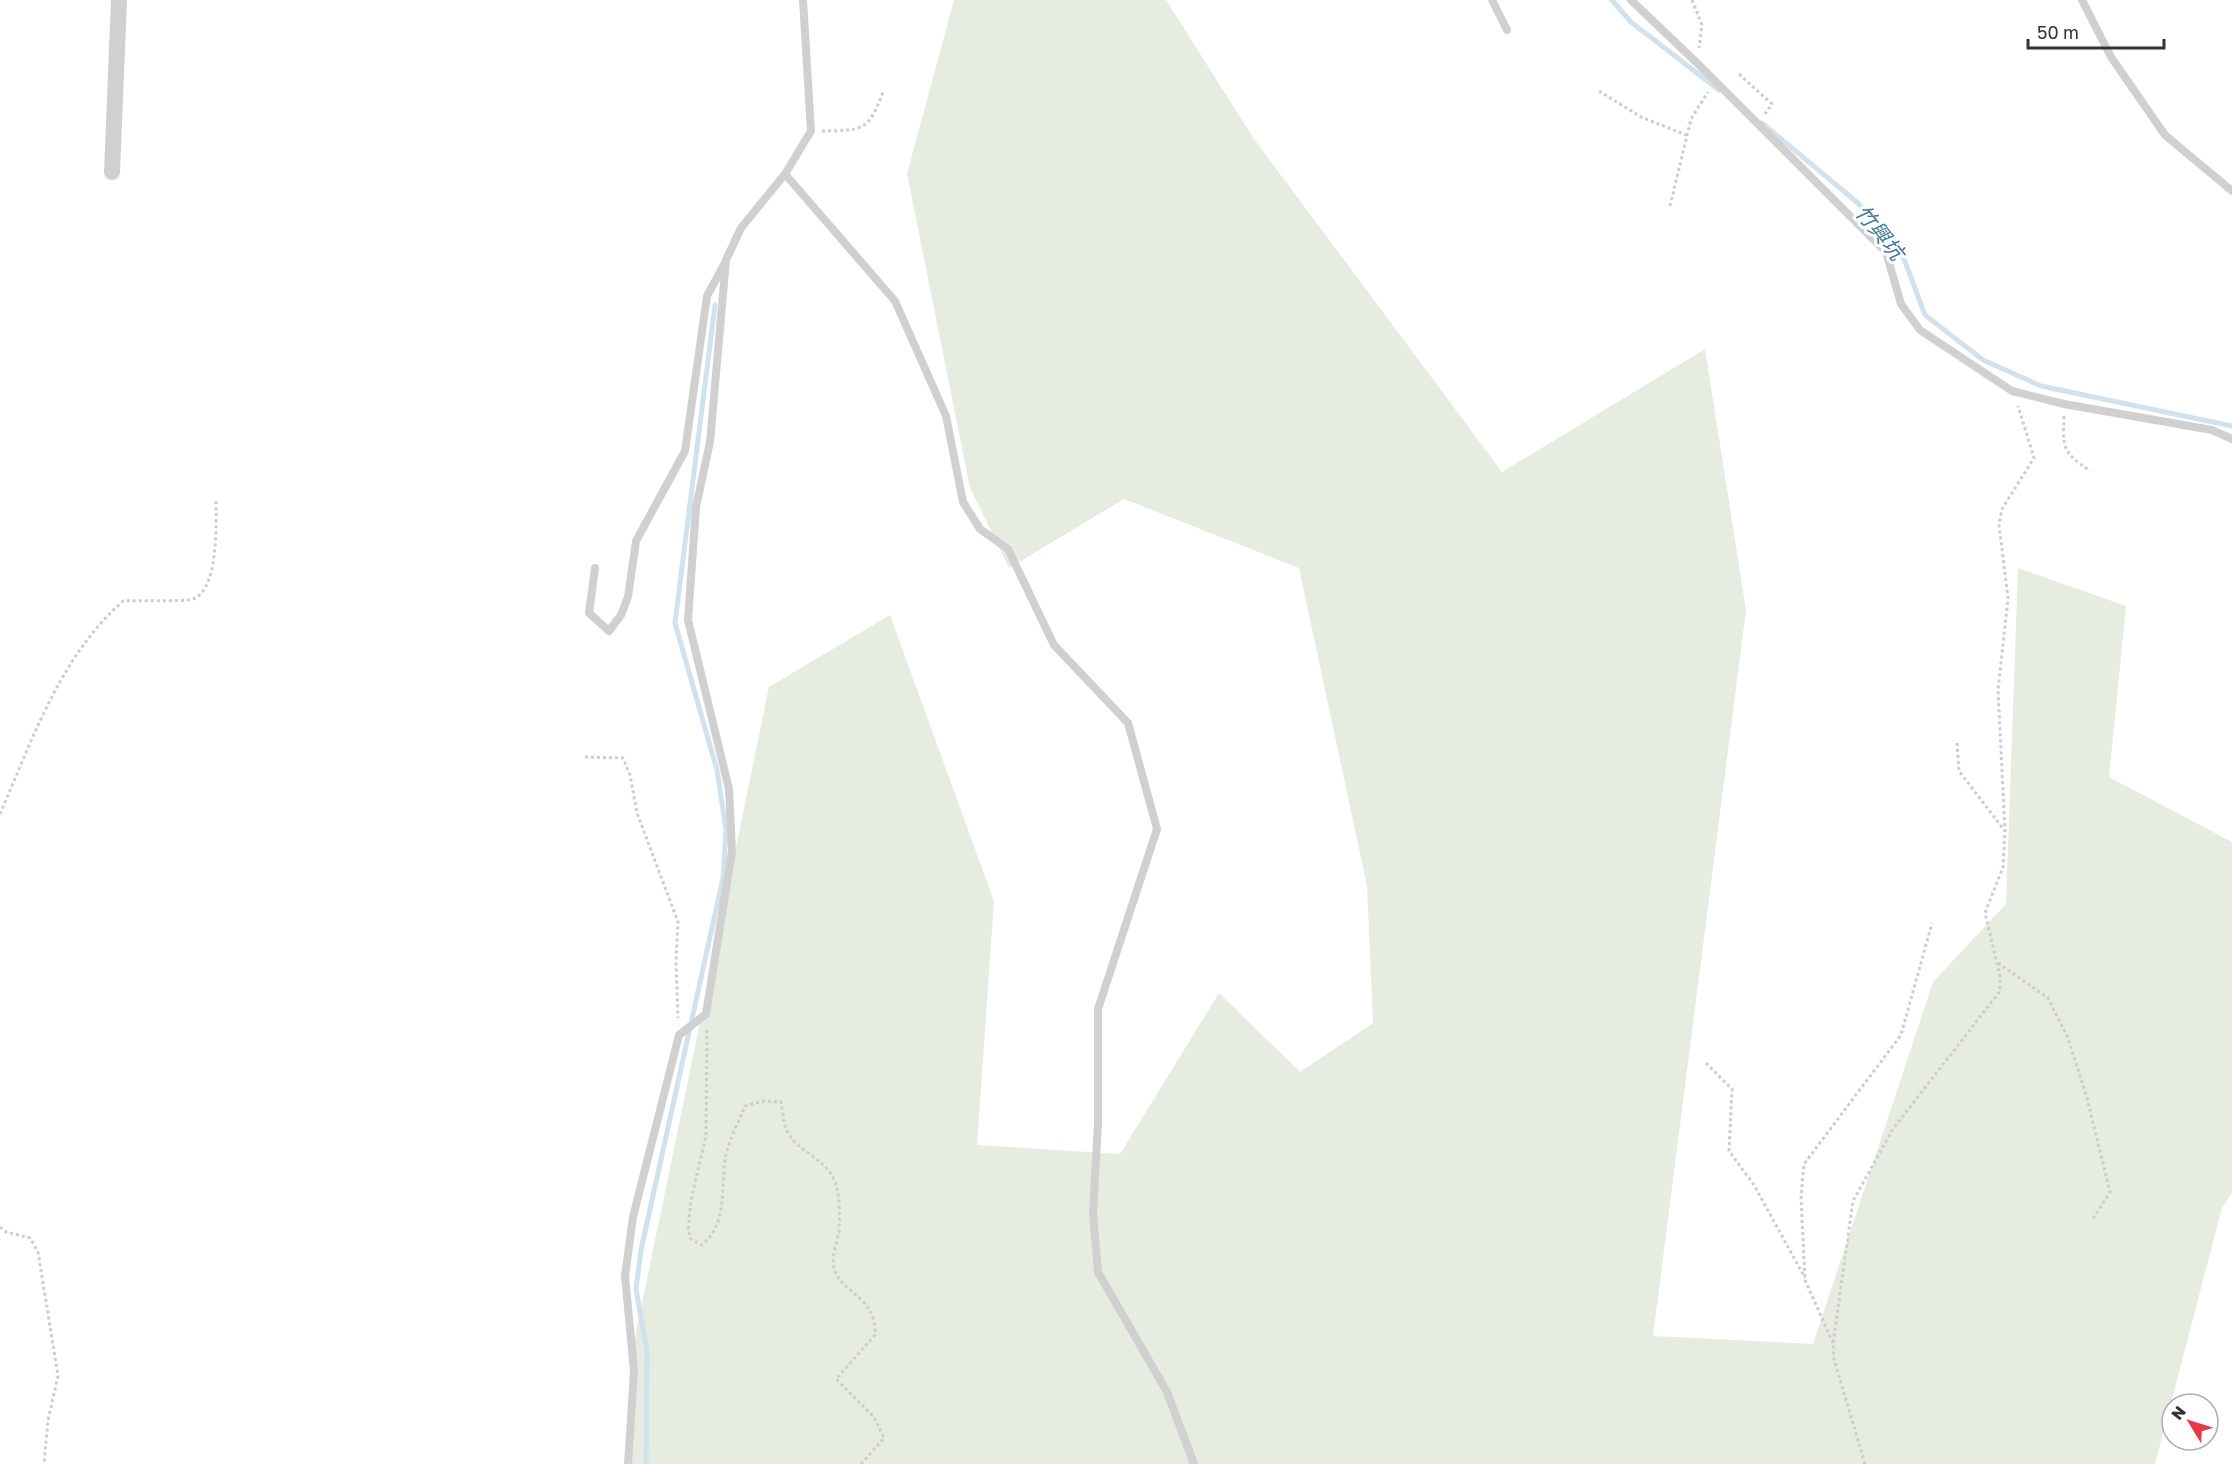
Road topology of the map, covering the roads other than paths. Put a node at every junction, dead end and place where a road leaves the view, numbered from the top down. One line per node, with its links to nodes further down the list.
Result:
1 (119, 0): 7 (street)
2 (803, 0): 8 (lane)
3 (1492, 0): 6 (lane)
4 (1631, 0): 11 (lane)
5 (2082, 0): 9 (lane)
6 (1507, 30)
7 (112, 172)
8 (785, 174): 10 (lane); 14 (lane)
9 (2232, 192)
10 (726, 260): 12 (lane); 13 (lane)
11 (2232, 439)
12 (595, 568)
13 (628, 1464)
14 (1194, 1464)

